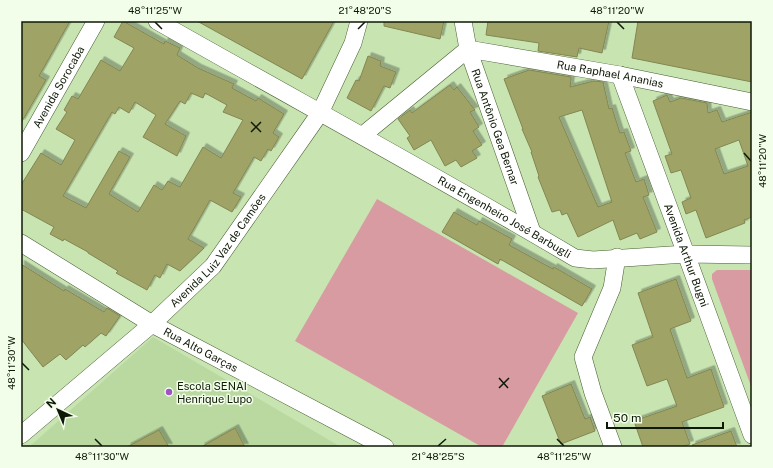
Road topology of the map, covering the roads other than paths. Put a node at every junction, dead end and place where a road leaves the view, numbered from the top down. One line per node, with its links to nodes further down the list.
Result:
1 (96, 21): 10 (street, Avenida Sorocaba)
2 (157, 21): 8 (street, Rua Engenheiro José Barbugli)
3 (358, 21): 8 (street, Avenida Luiz Vaz de Camões)
4 (463, 21): 5 (street, Rua Antônio Gea Bernar)
5 (468, 49): 6 (street, Rua Raphael Ananias); 9 (street); 11 (street, Rua Antônio Gea Bernar)
6 (620, 75): 7 (street, Rua Raphael Ananias); 13 (street, Avenida Arthur Bugni)
7 (752, 102)
8 (320, 113): 9 (street, Rua Engenheiro José Barbugli); 16 (street, Avenida Luiz Vaz de Camões)
9 (363, 135): 11 (street, Rua Engenheiro José Barbugli)
10 (21, 153)
11 (532, 232): 15 (street, Rua Engenheiro José Barbugli)
12 (21, 243): 16 (street, Rua Alto Garças)
13 (686, 254): 14 (street, Rua Engenheiro José Barbugli); 15 (street, Rua Engenheiro José Barbugli); 18 (street, Avenida Arthur Bugni)
14 (752, 255)
15 (617, 257): 20 (street)
16 (152, 324): 17 (street, Avenida Luiz Vaz de Camões); 19 (street, Rua Alto Garças)
17 (21, 435)
18 (752, 435)
19 (385, 447)
20 (613, 447)

